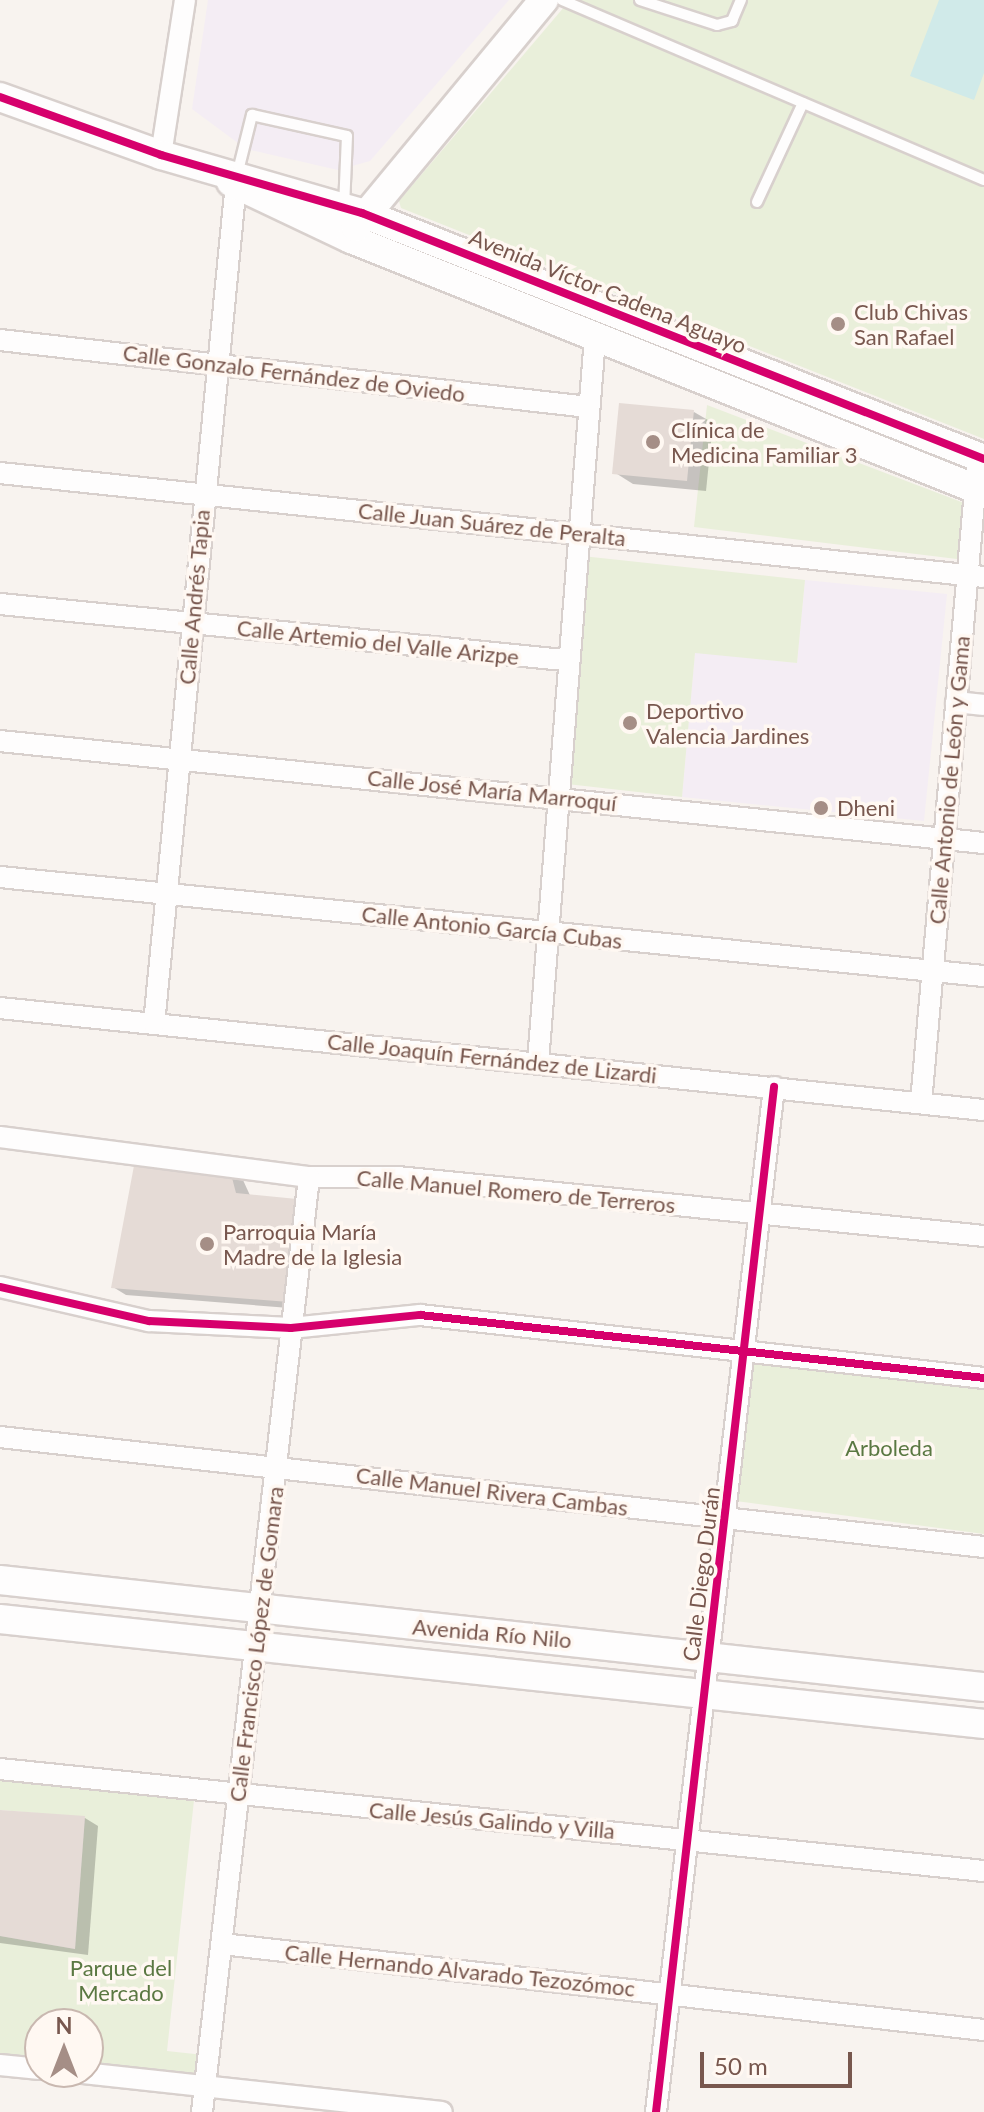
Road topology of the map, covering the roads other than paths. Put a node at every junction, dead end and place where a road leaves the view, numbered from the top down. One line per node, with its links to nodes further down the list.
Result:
1 (185, 0): 8 (street)
2 (544, 0): 12 (street)
3 (562, 0): 7 (lane)
4 (640, 0): 5 (lane)
5 (741, 0)
6 (1, 97): 8 (street, Avenida Víctor Cadena Aguayo)
7 (803, 103): 10 (lane); 11 (lane)
8 (161, 155): 9 (street, Avenida Víctor Cadena Aguayo)
9 (229, 175): 12 (street, Avenida Víctor Cadena Aguayo); 12 (lane); 13 (street, Avenida Víctor Cadena Aguayo); 16 (street, Calle Andrés Tapia)
10 (984, 180)
11 (757, 202)
12 (353, 210): 13 (street); 18 (street, Avenida Víctor Cadena Aguayo)
13 (351, 239): 14 (street, Avenida Víctor Cadena Aguayo)
14 (595, 337): 17 (street); 20 (street, Avenida Víctor Cadena Aguayo)
15 (0, 340): 16 (street, Calle Gonzalo Fernández de Oviedo)
16 (216, 363): 17 (street, Calle Gonzalo Fernández de Oviedo); 21 (street, Calle Andrés Tapia)
17 (588, 407): 22 (street)
18 (981, 458): 20 (street, Calle Antonio de León y Gama)
19 (0, 473): 21 (street, Calle Juan Suárez de Peralta)
20 (980, 490): 23 (street, Calle Antonio de León y Gama)
21 (204, 493): 22 (street, Calle Juan Suárez de Peralta); 25 (street, Calle Andrés Tapia)
22 (577, 532): 23 (street, Calle Juan Suárez de Peralta); 26 (street)
23 (976, 576): 27 (street, Calle Antonio de León y Gama)
24 (0, 604): 25 (street, Calle Artemio del Valle Arizpe)
25 (191, 623): 26 (street, Calle Artemio del Valle Arizpe); 30 (street, Calle Andrés Tapia)
26 (564, 660): 31 (street)
27 (956, 702): 28 (street); 32 (street, Calle Antonio de León y Gama)
28 (984, 705)
29 (0, 741): 30 (street, Calle José María Marroquí)
30 (179, 759): 31 (street, Calle José María Marroquí); 35 (street, Calle Andrés Tapia)
31 (559, 795): 32 (street, Calle José María Marroquí); 36 (street)
32 (945, 839): 33 (street, Calle José María Marroquí); 37 (street, Calle Antonio de León y Gama)
33 (984, 843)
34 (0, 877): 35 (street, Calle Antonio García Cubas)
35 (165, 893): 36 (street, Calle Antonio García Cubas); 40 (street, Calle Andrés Tapia)
36 (551, 933): 37 (street, Calle Antonio García Cubas); 41 (street)
37 (932, 972): 38 (street, Calle Antonio García Cubas); 43 (street, Calle Antonio de León y Gama)
38 (984, 976)
39 (0, 1008): 40 (street, Calle Joaquín Fernández de Lizardi)
40 (154, 1024): 41 (street, Calle Joaquín Fernández de Lizardi)
41 (538, 1062): 42 (street, Calle Joaquín Fernández de Lizardi)
42 (774, 1087): 43 (street, Calle Joaquín Fernández de Lizardi); 47 (street, Calle Diego Durán)
43 (921, 1103): 44 (street, Calle Joaquín Fernández de Lizardi)
44 (984, 1110)
45 (0, 1137): 46 (street, Calle Manuel Romero de Terreros)
46 (309, 1177): 47 (street, Calle Manuel Romero de Terreros); 50 (street, Calle Francisco López de Gomara)
47 (758, 1213): 48 (street, Calle Manuel Romero de Terreros); 51 (street, Calle Diego Durán)
48 (984, 1236)
49 (0, 1287): 50 (street)
50 (291, 1328): 51 (street); 54 (street, Calle Francisco López de Gomara)
51 (742, 1350): 52 (street); 55 (street, Calle Diego Durán)
52 (984, 1378)
53 (0, 1437): 54 (street, Calle Manuel Rivera Cambas)
54 (277, 1467): 55 (street, Calle Manuel Rivera Cambas); 58 (street, Calle Francisco López de Gomara)
55 (727, 1518): 56 (street, Calle Manuel Rivera Cambas); 61 (street, Calle Diego Durán)
56 (984, 1547)
57 (0, 1580): 58 (street, Avenida Río Nilo)
58 (260, 1610): 60 (street, Calle Francisco López de Gomara); 61 (street, Avenida Río Nilo)
59 (0, 1619): 60 (street, Avenida Río Nilo)
60 (255, 1647): 63 (street, Avenida Río Nilo); 66 (street, Calle Francisco López de Gomara)
61 (710, 1654): 62 (street, Avenida Río Nilo); 63 (street, Calle Diego Durán)
62 (984, 1687)
63 (706, 1690): 64 (street, Avenida Río Nilo); 67 (street, Calle Diego Durán)
64 (984, 1724)
65 (0, 1769): 66 (street, Calle Jesús Galindo y Villa)
66 (237, 1796): 67 (street, Calle Jesús Galindo y Villa); 69 (street, Calle Francisco López de Gomara)
67 (690, 1839): 68 (street, Calle Jesús Galindo y Villa); 70 (street, Calle Diego Durán)
68 (984, 1871)
69 (222, 1944): 70 (street, Calle Hernando Alvarado Tezozómoc); 75 (street, Calle Francisco López de Gomara)
70 (670, 1993): 71 (street, Calle Hernando Alvarado Tezozómoc); 78 (street, Calle Diego Durán)
71 (984, 2030)
72 (0, 2065): 73 (street)
73 (24, 2067)
74 (104, 2075): 75 (street)
75 (205, 2085): 76 (street, Calle Francisco López de Gomara); 77 (street)
76 (202, 2112)
77 (442, 2112)
78 (656, 2112)

